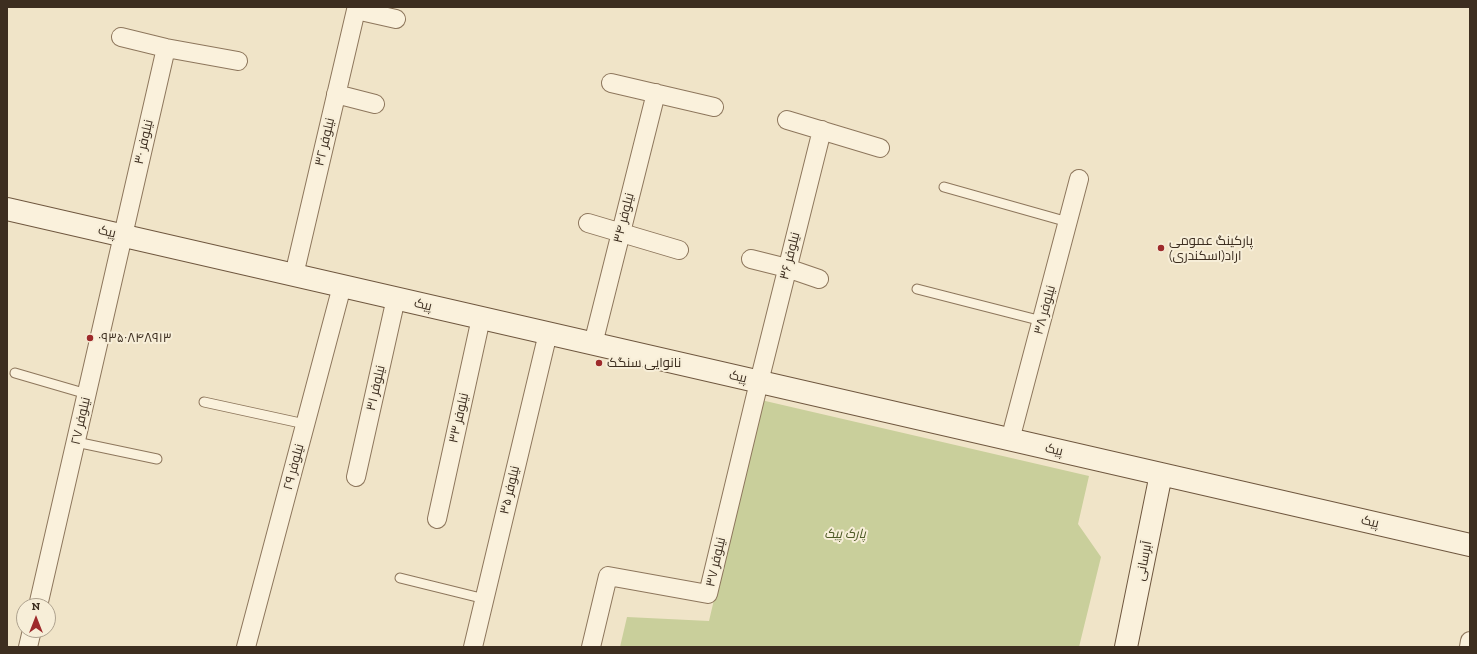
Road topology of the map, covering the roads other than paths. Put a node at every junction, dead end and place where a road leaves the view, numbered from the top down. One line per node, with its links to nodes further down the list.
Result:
1 (396, 20): 7 (street, نیلوفر ۳۲)
2 (121, 37): 3 (street)
3 (166, 48): 4 (street); 19 (street, نیلوفر ۳۰)
4 (238, 61)
5 (611, 83): 6 (street)
6 (656, 93): 9 (street); 18 (street, نیلوفر ۳۴)
7 (336, 94): 8 (street); 23 (street, نیلوفر ۳۲)
8 (375, 104)
9 (714, 107)
10 (787, 120): 11 (street)
11 (822, 130): 12 (street); 22 (street, نیلوفر ۳۶)
12 (880, 148)
13 (1079, 180): 16 (street, نیلوفر ۳۸)
14 (944, 187): 16 (lane)
15 (7, 209): 19 (street, پیک)
16 (1068, 222): 29 (street, نیلوفر ۳۸)
17 (588, 223): 18 (street)
18 (621, 232): 20 (street); 31 (street, نیلوفر ۳۴)
19 (123, 236): 23 (street, پیک); 34 (street, نیلوفر ۲۷)
20 (679, 250)
21 (751, 259): 22 (street)
22 (787, 268): 24 (street); 33 (street, نیلوفر ۳۶)
23 (294, 275): 25 (street, پیک)
24 (819, 279)
25 (342, 286): 27 (street, پیک); 36 (street, نیلوفر ۲۹)
26 (917, 289): 29 (lane)
27 (396, 298): 28 (street, پیک); 41 (street, نیلوفر ۳۱)
28 (482, 318): 30 (street, پیک); 42 (street, نیلوفر ۳۳)
29 (1042, 321): 37 (street, نیلوفر ۳۸)
30 (548, 334): 31 (street, پیک); 46 (street, نیلوفر ۳۵)
31 (593, 344): 33 (street, پیک)
32 (15, 374): 34 (lane)
33 (759, 382): 37 (street, پیک); 50 (street, نیلوفر ۳۷)
34 (87, 394): 38 (street, نیلوفر ۲۷)
35 (204, 402): 36 (lane)
36 (305, 424): 48 (street, نیلوفر ۲۹)
37 (1010, 440): 40 (street, پیک)
38 (76, 442): 39 (lane); 45 (street, نیلوفر ۲۷)
39 (157, 460)
40 (1161, 474): 43 (street, پیک); 51 (street, آبرسانی)
41 (356, 477)
42 (437, 518)
43 (1470, 545)
44 (400, 578): 46 (lane)
45 (40, 598)
46 (484, 598): 49 (street, نیلوفر ۳۵)
47 (1470, 641): 52 (street)
48 (246, 647)
49 (473, 647)
50 (591, 647)
51 (1126, 647)
52 (1469, 647)

